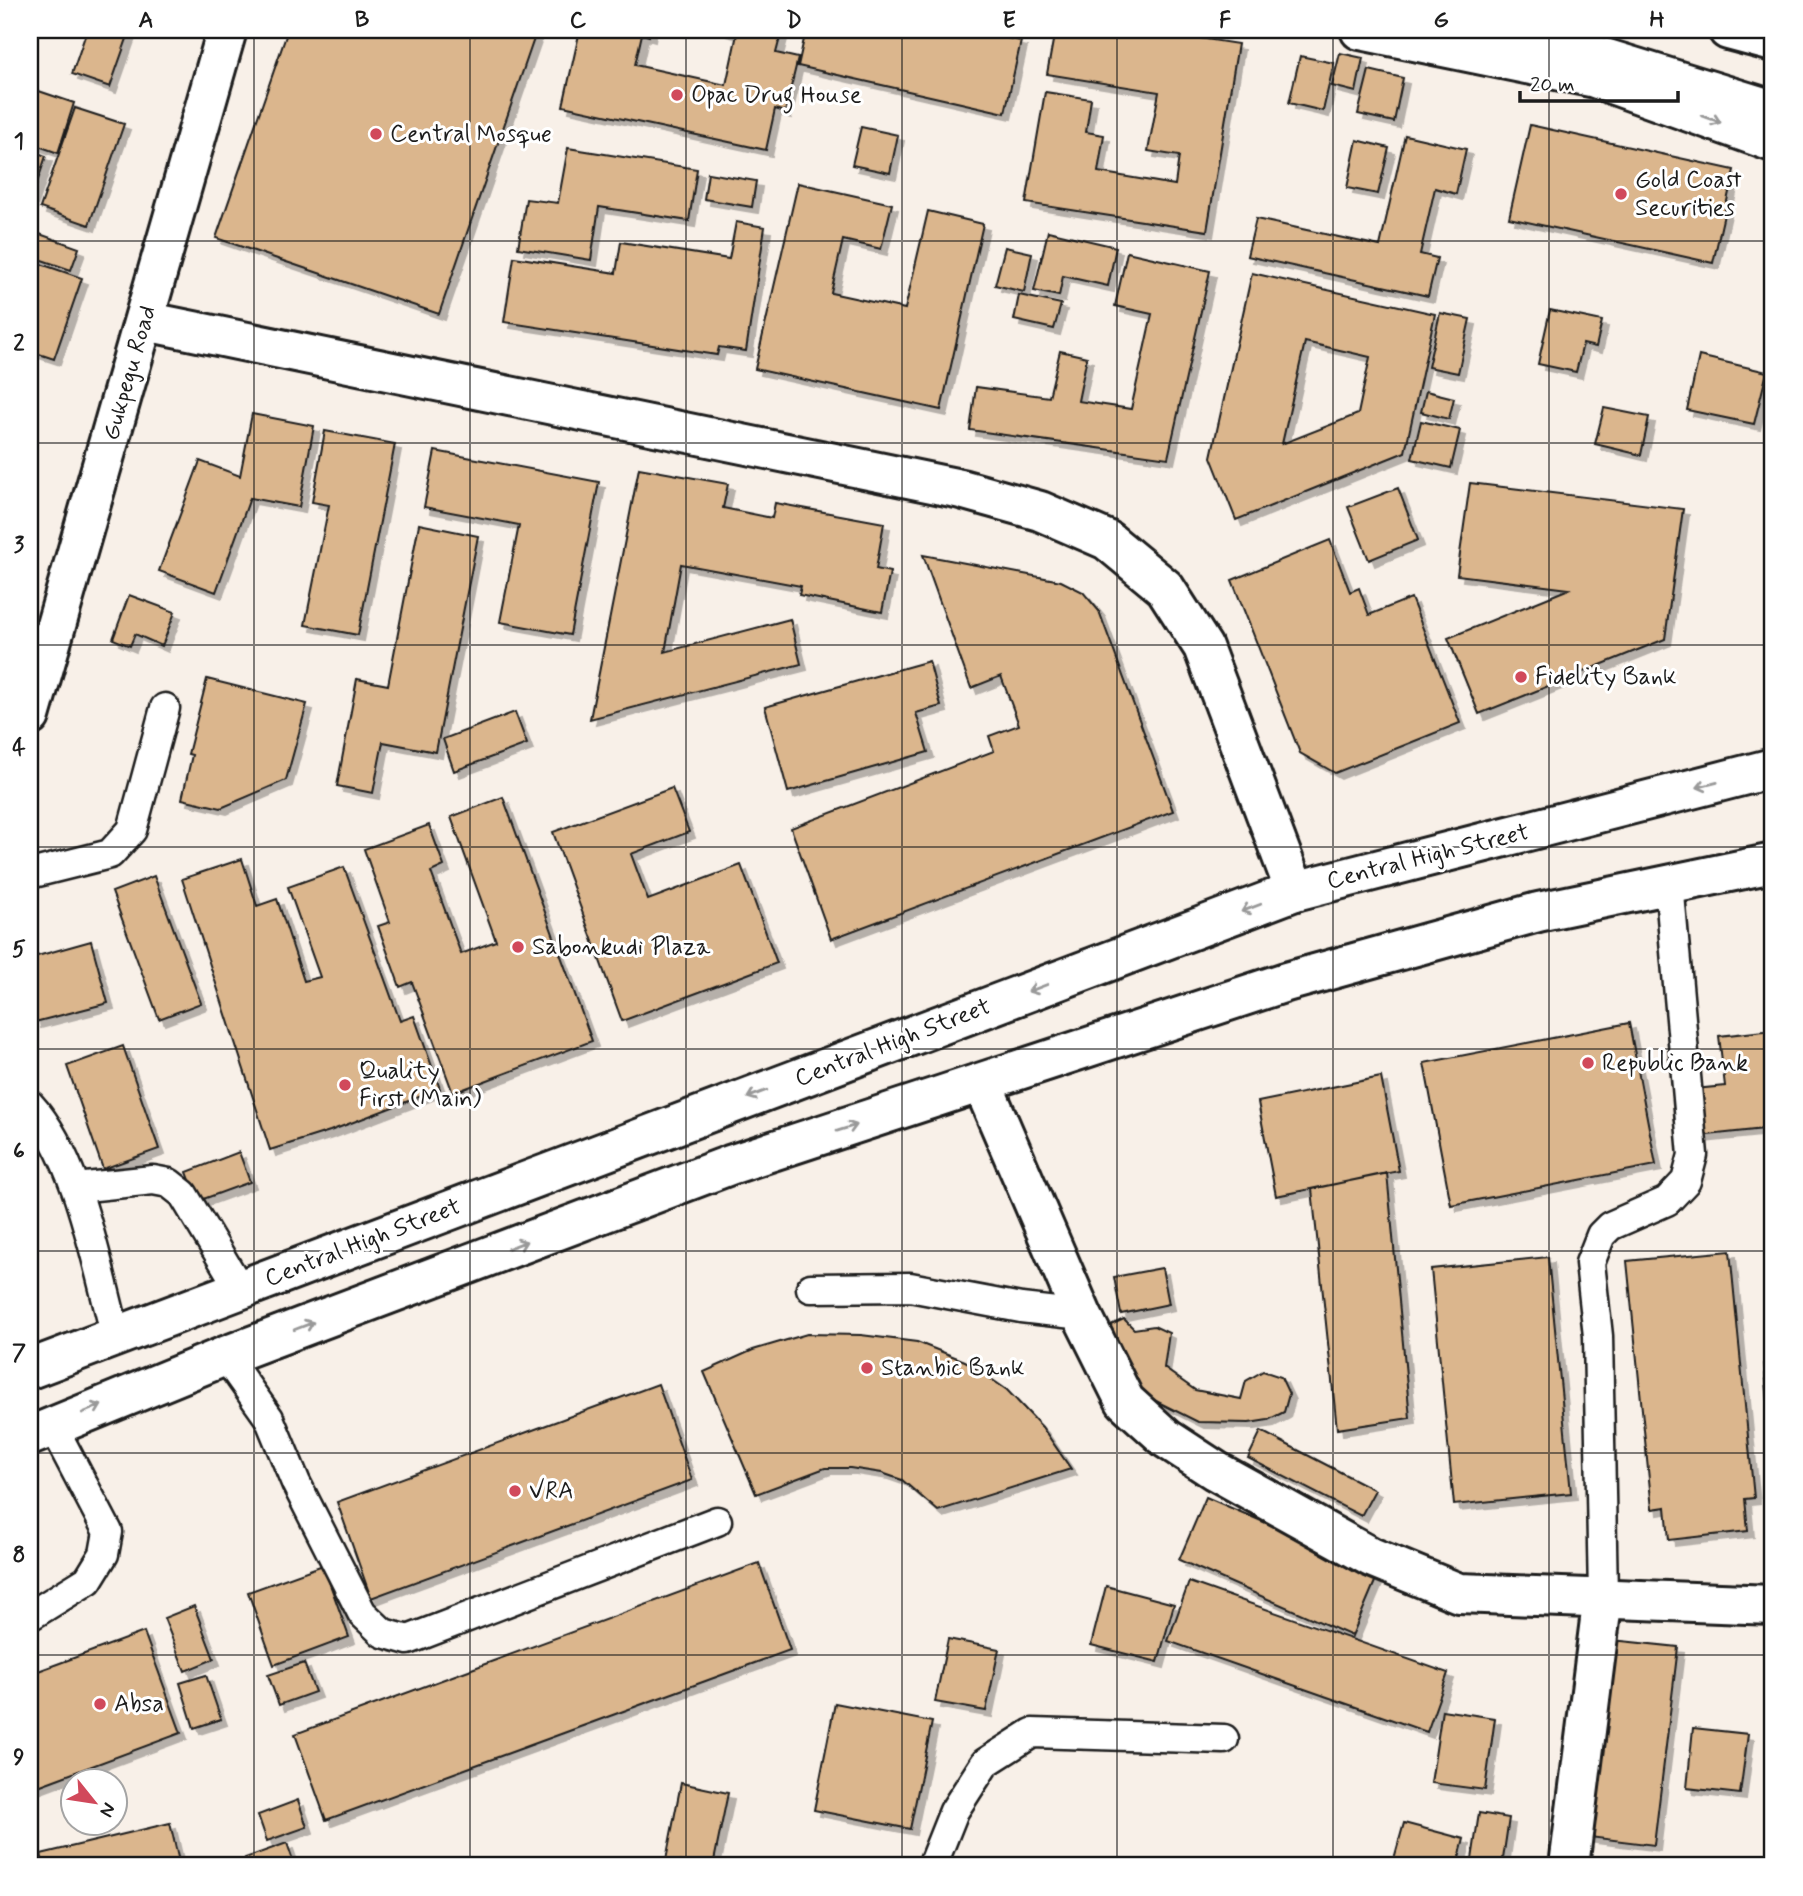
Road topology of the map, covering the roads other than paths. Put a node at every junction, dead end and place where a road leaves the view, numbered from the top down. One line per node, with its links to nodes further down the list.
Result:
1 (227, 30): 8 (main road, Gukpegu Road)
2 (1360, 30): 7 (main road, one-way to 7)
3 (1475, 30): 6 (main road)
4 (1728, 30): 5 (main road)
5 (1773, 42)
6 (1773, 110)
7 (1773, 142)
8 (145, 321): 10 (main road, Gukpegu Road); 15 (main road)
9 (165, 708): 13 (lane)
10 (30, 716)
11 (1773, 768): 15 (main road, Central High Street, one-way to 15)
12 (1773, 863): 14 (main road)
13 (30, 874)
14 (1669, 883): 16 (main road); 27 (lane)
15 (1295, 891): 20 (main road, Central High Street, one-way to 20)
16 (982, 1083): 21 (main road); 23 (main road, one-way to 16)
17 (30, 1105): 18 (lane)
18 (76, 1188): 20 (lane); 22 (lane)
19 (811, 1288): 21 (lane)
20 (240, 1289): 22 (main road, Central High Street)
21 (1082, 1315): 27 (main road)
22 (116, 1336): 24 (main road, Central High Street)
23 (225, 1356): 25 (main road, one-way to 23); 26 (lane)
24 (30, 1369)
25 (41, 1431): 29 (lane)
26 (717, 1521)
27 (1603, 1596): 28 (main road); 32 (main road)
28 (1773, 1605)
29 (30, 1616)
30 (1224, 1739): 31 (lane)
31 (932, 1866)
32 (1569, 1866)

